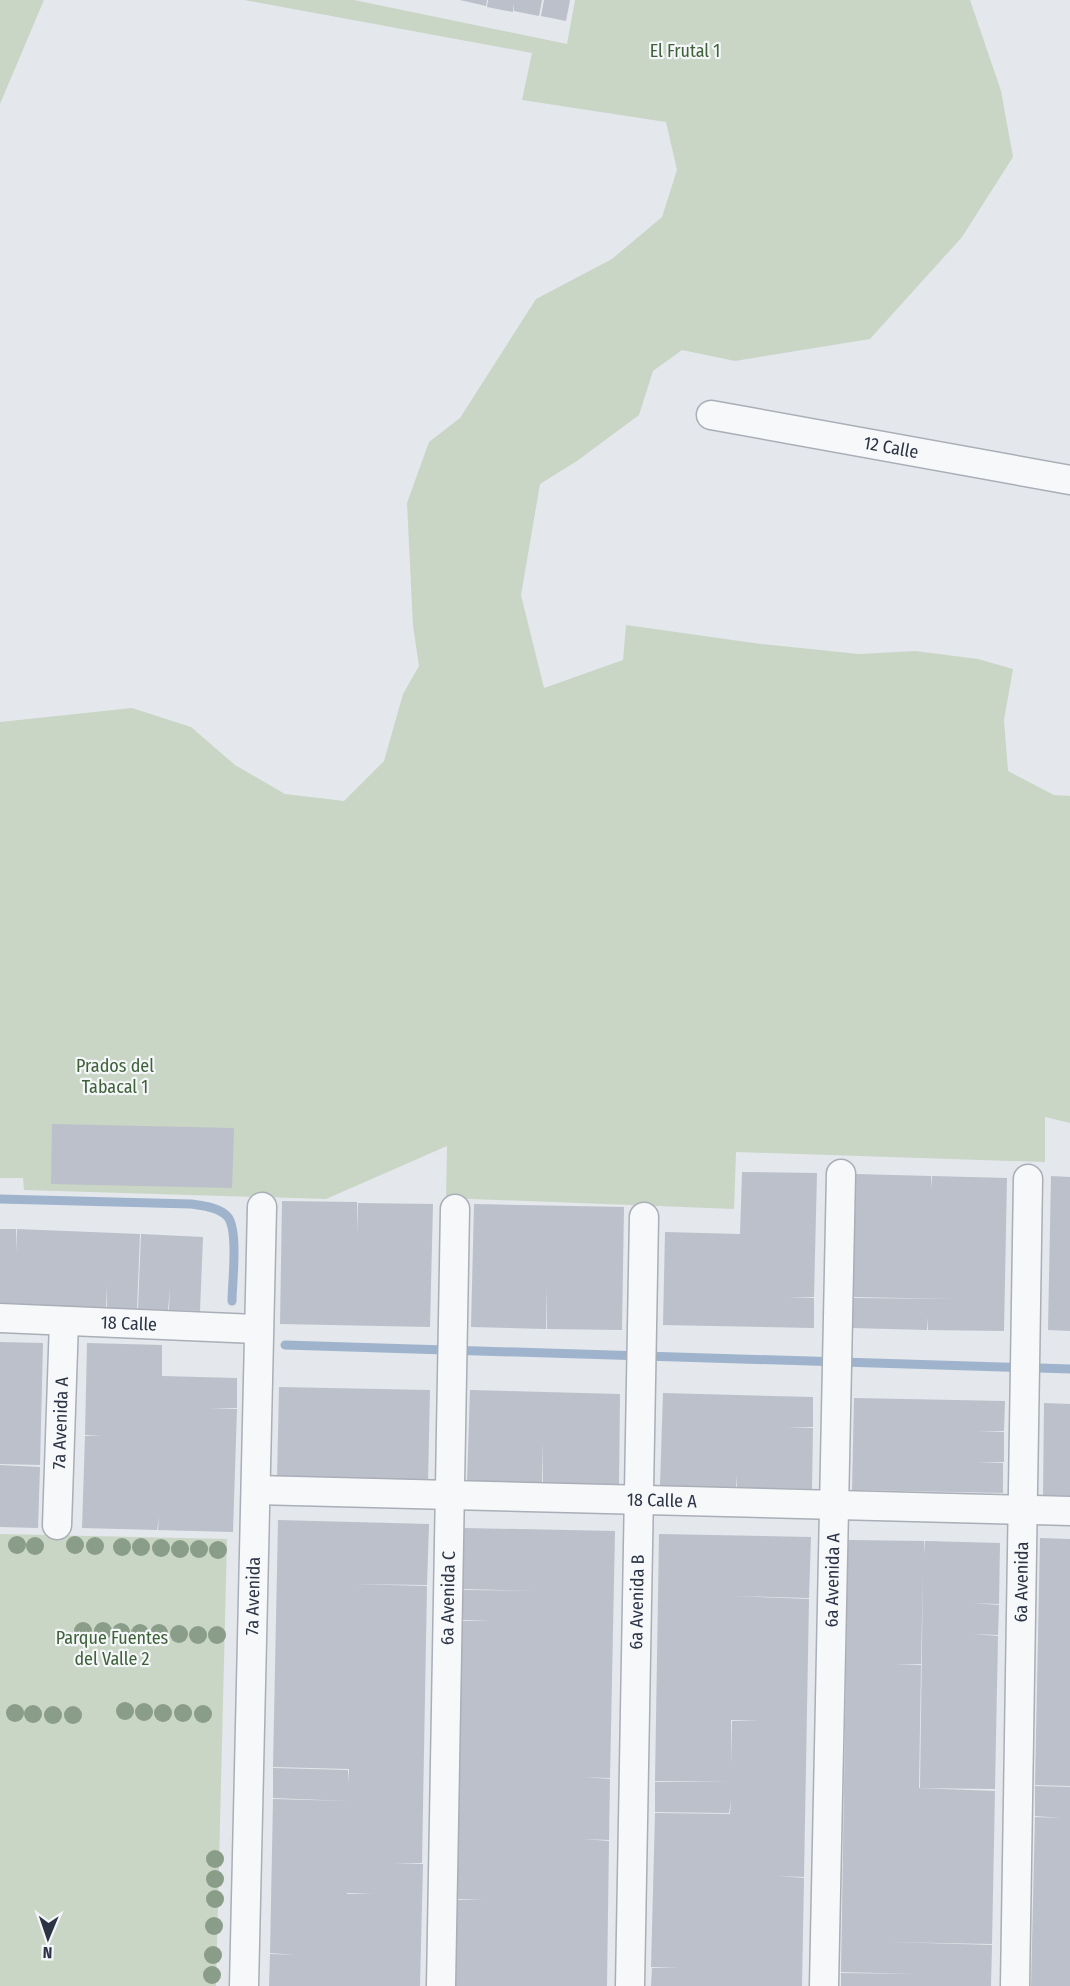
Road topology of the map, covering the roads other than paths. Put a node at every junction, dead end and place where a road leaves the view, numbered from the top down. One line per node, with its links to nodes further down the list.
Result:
1 (711, 416): 2 (street, 12 Calle)
2 (1070, 480)
3 (841, 1174): 14 (street, 6a Avenida A)
4 (1028, 1179): 15 (street, 6a Avenida)
5 (262, 1208): 10 (street, 7a Avenida)
6 (455, 1209): 12 (street, 6a Avenida C)
7 (644, 1217): 13 (street, 6a Avenida B)
8 (0, 1318): 9 (street, 18 Calle)
9 (64, 1321): 10 (street, 18 Calle); 17 (street, 7a Avenida A)
10 (258, 1329): 11 (street, 7a Avenida)
11 (256, 1490): 12 (street, 18 Calle A); 18 (street, 7a Avenida)
12 (450, 1493): 13 (street, 18 Calle A); 19 (street, 6a Avenida C)
13 (640, 1499): 14 (street, 18 Calle A); 20 (street, 6a Avenida B)
14 (832, 1504): 15 (street, 18 Calle A); 21 (street, 6a Avenida A)
15 (1023, 1509): 16 (street, 18 Calle A); 22 (street, 6a Avenida)
16 (1070, 1510)
17 (57, 1525)
18 (244, 1986)
19 (441, 1986)
20 (630, 1986)
21 (824, 1986)
22 (1015, 1986)

